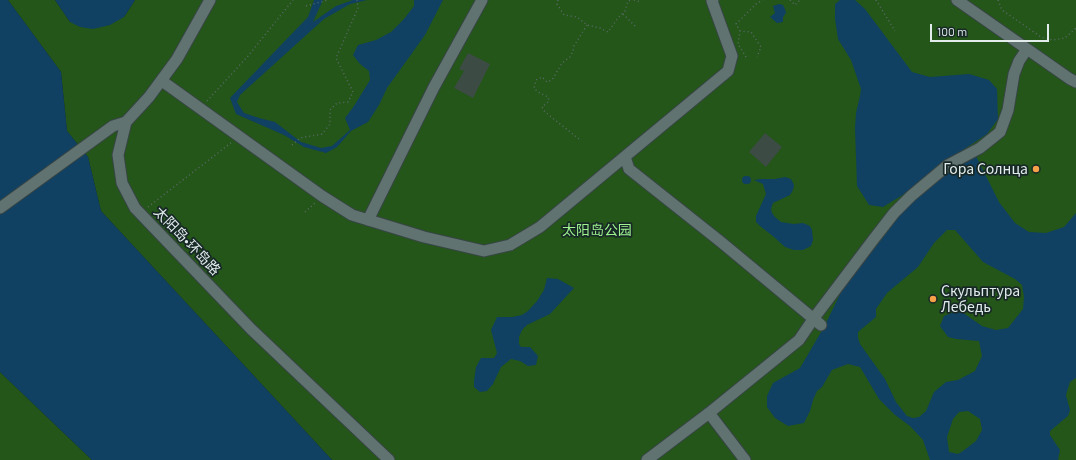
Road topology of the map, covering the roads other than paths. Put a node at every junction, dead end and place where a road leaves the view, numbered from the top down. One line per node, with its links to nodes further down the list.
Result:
1 (210, 0): 6 (street, 太阳岛•环岛路)
2 (482, 0): 11 (street)
3 (713, 0): 9 (street)
4 (957, 0): 5 (street)
5 (1027, 49): 7 (street); 12 (street)
6 (162, 81): 8 (street, 太阳岛•环岛路); 11 (street)
7 (1076, 82)
8 (126, 122): 10 (street); 14 (street, 太阳岛•环岛路)
9 (625, 157): 11 (street); 12 (street)
10 (0, 208)
11 (368, 220)
12 (817, 322): 13 (street)
13 (709, 413): 15 (street); 16 (street)
14 (389, 460)
15 (647, 460)
16 (745, 460)

